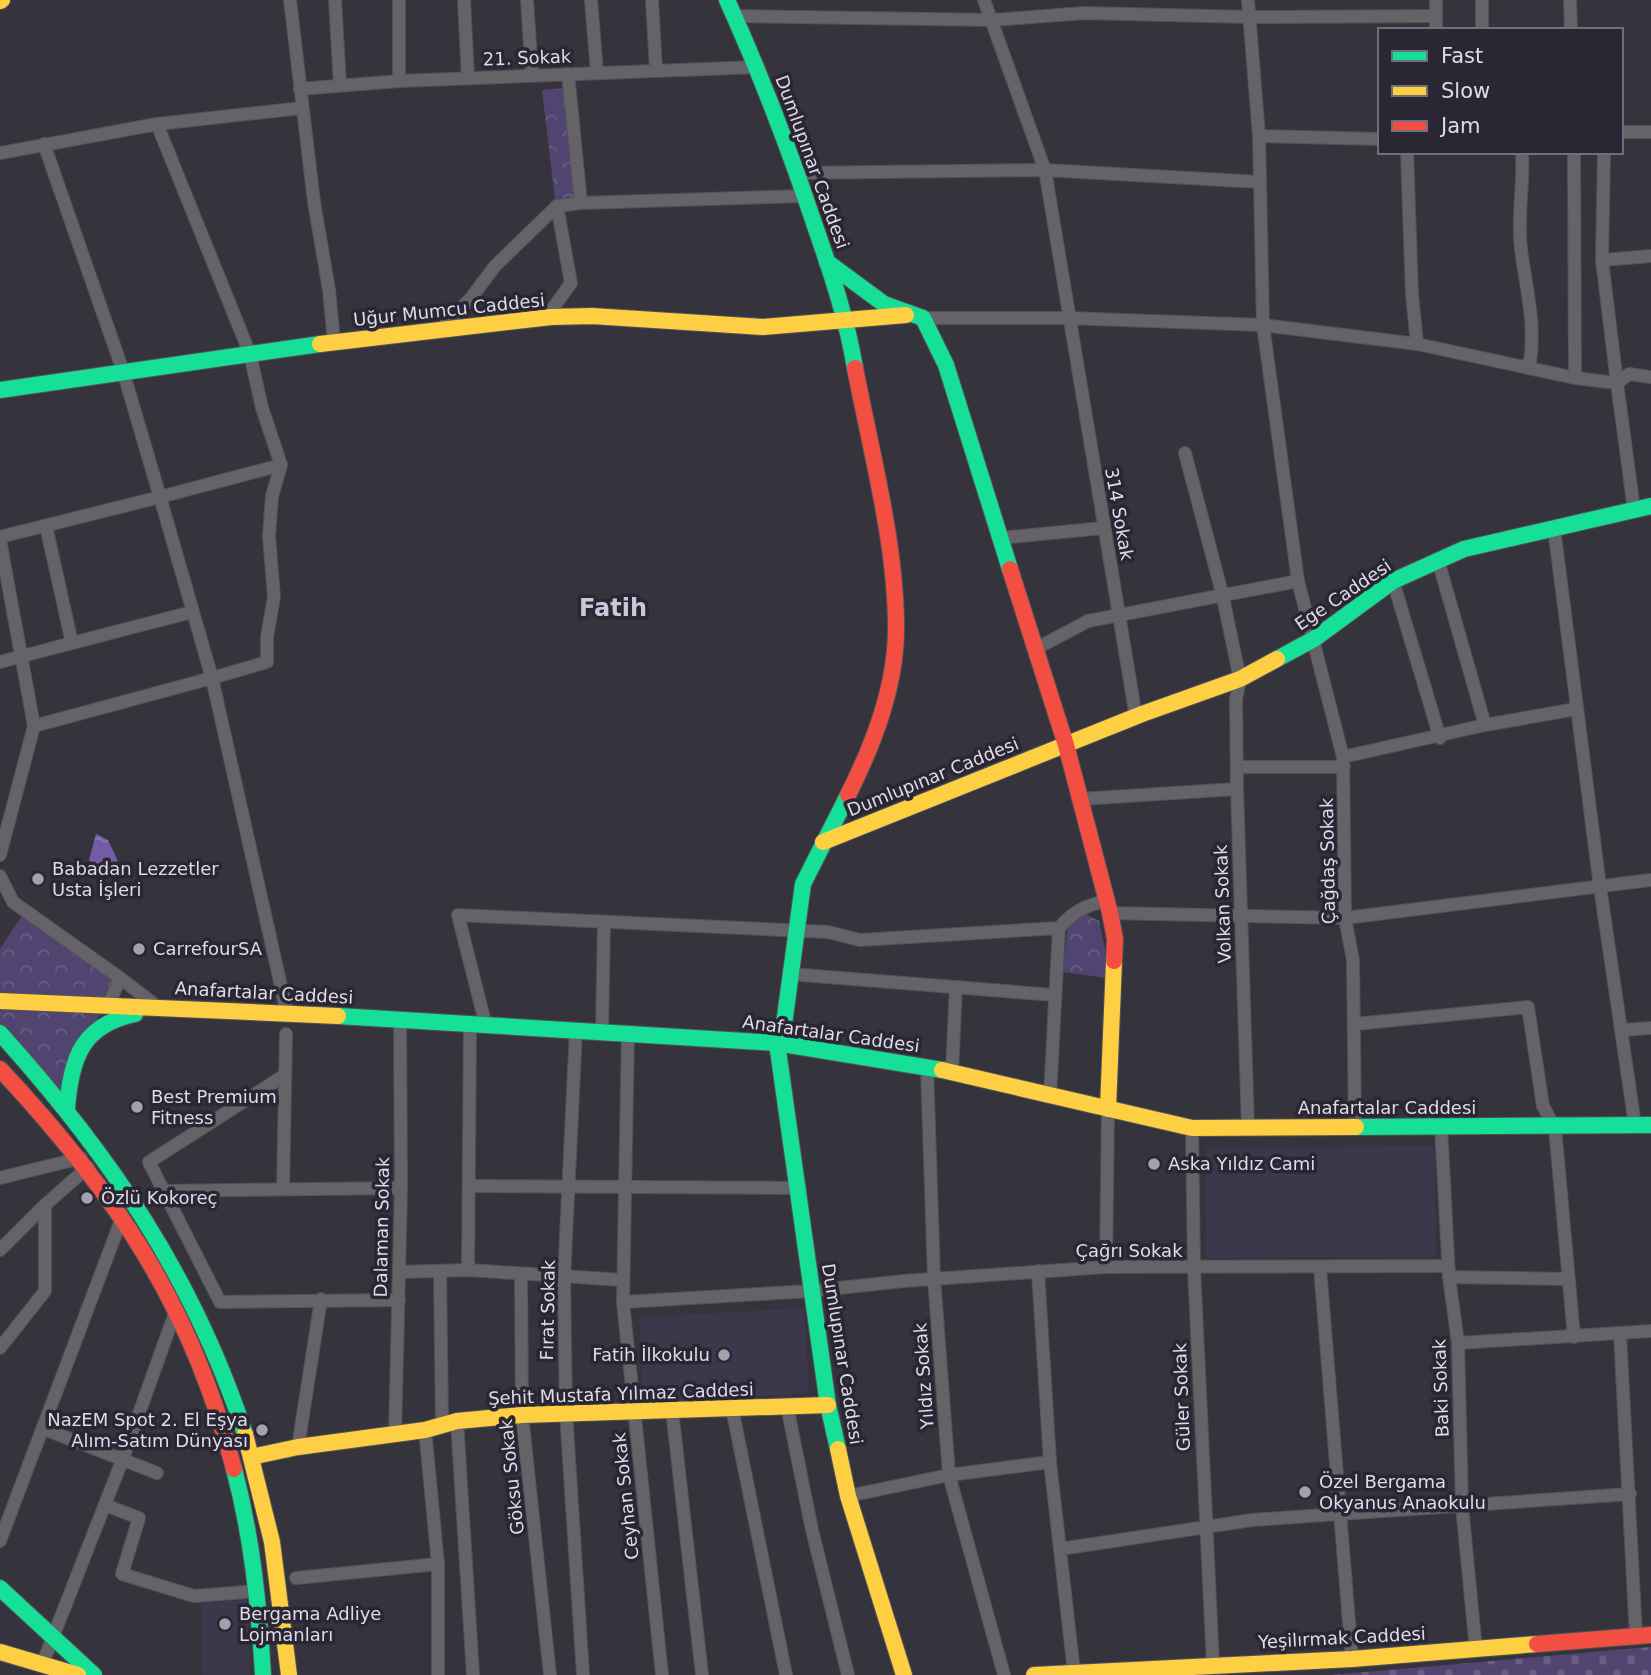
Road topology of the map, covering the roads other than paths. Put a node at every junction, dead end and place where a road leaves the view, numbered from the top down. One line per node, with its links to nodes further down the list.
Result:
1 (290, 0): 29 (street)
2 (335, 0): 28 (street)
3 (399, 0): 27 (street)
4 (464, 0): 26 (street)
5 (527, 0): 25 (street)
6 (591, 0): 23 (street)
7 (652, 0): 22 (street)
8 (727, 0): 15 (street, Dumlupınar Caddesi)
9 (984, 0): 17 (street, 314 Sokak)
10 (1248, 0): 16 (street, Çağdaş Sokak)
11 (1436, 0): 18 (street)
12 (1482, 0): 19 (street)
13 (1570, 0): 20 (street)
14 (1084, 6): 16 (street); 17 (street)
15 (734, 16): 17 (street); 21 (street, Dumlupınar Caddesi)
16 (1250, 18): 18 (street); 34 (street, Çağdaş Sokak)
17 (993, 20): 42 (street, 314 Sokak)
18 (1436, 23)
19 (1482, 28)
20 (1571, 28)
21 (757, 67): 22 (street, 21. Sokak); 43 (street, Dumlupınar Caddesi)
22 (656, 70): 23 (street, 21. Sokak)
23 (597, 73): 24 (street, 21. Sokak)
24 (568, 74): 25 (street, 21. Sokak); 46 (street)
25 (532, 75): 26 (street, 21. Sokak)
26 (468, 78): 27 (street, 21. Sokak)
27 (399, 81): 28 (street, 21. Sokak)
28 (340, 85): 29 (street, 21. Sokak)
29 (300, 89): 30 (street)
30 (302, 108): 31 (street); 58 (street)
31 (157, 124): 36 (street); 60 (street)
32 (1623, 132): 33 (street)
33 (1651, 132)
34 (1259, 136): 35 (street); 44 (street, Çağdaş Sokak)
35 (1378, 139)
36 (44, 144): 37 (street); 62 (street)
37 (0, 153)
38 (1407, 154): 59 (street)
39 (1522, 154): 61 (street)
40 (1574, 154): 64 (street)
41 (1604, 154): 49 (street)
42 (1045, 170): 43 (street); 44 (street); 52 (street, 314 Sokak)
43 (796, 173): 45 (street, Dumlupınar Caddesi)
44 (1260, 182): 56 (street, Çağdaş Sokak)
45 (805, 195): 46 (street); 50 (street, Dumlupınar Caddesi)
46 (581, 203): 47 (street)
47 (557, 206): 53 (street); 57 (street)
48 (1651, 256): 49 (street)
49 (1602, 260): 65 (street)
50 (826, 262): 51 (street, Dumlupınar Caddesi); 55 (street)
51 (906, 315): 54 (street, Dumlupınar Caddesi); 55 (street, Uğur Mumcu Caddesi)
52 (1067, 317): 54 (street); 56 (street); 73 (street, 314 Sokak)
53 (546, 318): 55 (street, Uğur Mumcu Caddesi); 57 (street, Uğur Mumcu Caddesi)
54 (923, 318): 76 (street)
55 (847, 321): 100 (street)
56 (1263, 325): 59 (street); 78 (street, Çağdaş Sokak)
57 (439, 331): 58 (street, Uğur Mumcu Caddesi)
58 (334, 342): 60 (street, Uğur Mumcu Caddesi)
59 (1417, 344): 61 (street)
60 (250, 354): 62 (street, Uğur Mumcu Caddesi); 68 (street)
61 (1529, 367): 64 (street)
62 (123, 371): 66 (street, Uğur Mumcu Caddesi); 69 (street)
63 (1651, 377): 65 (street)
64 (1575, 378): 65 (street)
65 (1617, 383): 71 (street)
66 (0, 390)
67 (1185, 453): 80 (street, Volkan Sokak)
68 (281, 465): 69 (street); 88 (street)
69 (160, 497): 72 (street); 81 (street)
70 (1651, 506): 71 (street, Ege Caddesi)
71 (1634, 510): 74 (street, Ege Caddesi)
72 (46, 526): 75 (street); 84 (street)
73 (1103, 528): 76 (street); 82 (street, 314 Sokak)
74 (1554, 528): 77 (street, Ege Caddesi); 90 (street)
75 (0, 538): 86 (street)
76 (1001, 538): 85 (street)
77 (1438, 560): 79 (street, Ege Caddesi); 92 (street)
78 (1298, 580): 80 (street); 83 (street, Çağdaş Sokak)
79 (1393, 581): 83 (street, Ege Caddesi); 94 (street)
80 (1222, 593): 82 (street); 89 (street, Volkan Sokak)
81 (192, 612): 84 (street); 88 (street)
82 (1119, 616): 85 (street); 91 (street, 314 Sokak)
83 (1314, 639): 89 (street, Ege Caddesi); 96 (street, Çağdaş Sokak)
84 (72, 643): 86 (street)
85 (1037, 648): 95 (street)
86 (21, 657): 87 (street); 93 (street)
87 (0, 662)
88 (212, 678): 93 (street); 122 (street)
89 (1240, 679): 91 (street, Ege Caddesi); 97 (street, Volkan Sokak)
90 (1576, 709): 92 (street); 104 (street)
91 (1136, 717): 95 (street, Ege Caddesi)
92 (1485, 725): 94 (street)
93 (34, 726): 101 (street)
94 (1440, 738): 96 (street)
95 (1066, 745): 99 (street); 100 (street, Dumlupınar Caddesi)
96 (1344, 762): 97 (street); 109 (street, Çağdaş Sokak)
97 (1237, 767): 98 (street, Volkan Sokak)
98 (1237, 789): 99 (street); 108 (street, Volkan Sokak)
99 (1080, 799): 107 (street)
100 (824, 842): 112 (street, Dumlupınar Caddesi)
101 (0, 855)
102 (0, 876): 106 (street)
103 (1651, 880): 104 (street)
104 (1600, 887): 109 (street); 128 (street)
105 (0, 893): 106 (street)
106 (13, 902): 114 (street)
107 (1108, 907): 108 (street); 111 (street); 140 (street)
108 (1240, 915): 109 (street); 145 (street, Volkan Sokak)
109 (1345, 918): 124 (street, Çağdaş Sokak)
110 (604, 923): 112 (street); 125 (street); 129 (street)
111 (1059, 928): 112 (street); 116 (street)
112 (796, 930): 113 (street, Dumlupınar Caddesi)
113 (790, 974): 115 (street); 133 (street, Dumlupınar Caddesi)
114 (120, 978): 119 (street); 120 (street)
115 (956, 986): 116 (street); 136 (street)
116 (1054, 995): 138 (street)
117 (0, 1001): 118 (street, Anafartalar Caddesi)
118 (19, 1004): 119 (street, Anafartalar Caddesi); 121 (street)
119 (108, 1007): 120 (street, Anafartalar Caddesi)
120 (158, 1007): 122 (street, Anafartalar Caddesi); 139 (street)
121 (0, 1008)
122 (287, 1013): 123 (street, Anafartalar Caddesi)
123 (400, 1020): 125 (street, Anafartalar Caddesi); 151 (street, Dalaman Sokak)
124 (1355, 1024): 143 (street, Çağdaş Sokak); 146 (street)
125 (478, 1026): 127 (street, Anafartalar Caddesi); 149 (street)
126 (1651, 1028): 128 (street)
127 (576, 1030): 129 (street, Anafartalar Caddesi); 150 (street, Fırat Sokak)
128 (1623, 1030): 141 (street)
129 (602, 1031): 130 (street, Anafartalar Caddesi)
130 (628, 1032): 133 (street, Anafartalar Caddesi); 152 (street, Ceyhan Sokak)
131 (0, 1033): 139 (street)
132 (286, 1034): 137 (street)
133 (777, 1043): 134 (street, Anafartalar Caddesi); 153 (street, Dumlupınar Caddesi)
134 (927, 1068): 136 (street, Anafartalar Caddesi); 168 (street, Yıldız Sokak)
135 (0, 1069): 147 (street)
136 (952, 1072): 138 (street, Anafartalar Caddesi)
137 (285, 1074): 154 (street); 155 (street)
138 (1051, 1095): 140 (street, Anafartalar Caddesi)
139 (67, 1108): 194 (street)
140 (1108, 1109): 144 (street, Anafartalar Caddesi); 159 (street)
141 (1643, 1125): 146 (street, Anafartalar Caddesi)
142 (1441, 1126): 143 (street, Anafartalar Caddesi); 146 (street, Anafartalar Caddesi); 166 (street, Baki Sokak)
143 (1355, 1127): 145 (street, Anafartalar Caddesi)
144 (1192, 1128): 145 (street, Anafartalar Caddesi); 161 (street, Güler Sokak)
145 (1248, 1128)
146 (1555, 1128): 170 (street)
147 (85, 1163): 148 (street); 156 (street); 157 (street)
148 (0, 1178)
149 (470, 1186): 150 (street); 163 (street)
150 (571, 1186): 152 (street); 169 (street, Fırat Sokak)
151 (401, 1188): 154 (street); 165 (street, Dalaman Sokak)
152 (625, 1188): 153 (street); 171 (street, Ceyhan Sokak)
153 (800, 1188): 172 (street, Dumlupınar Caddesi)
154 (283, 1189): 155 (street)
155 (164, 1191): 173 (street)
156 (46, 1205): 158 (street); 181 (street)
157 (123, 1216): 176 (street); 190 (street)
158 (0, 1250)
159 (1106, 1267): 161 (street, Çağrı Sokak); 164 (street, Çağrı Sokak)
160 (1320, 1268): 161 (street, Çağrı Sokak); 166 (street, Çağrı Sokak); 203 (street)
161 (1194, 1269): 204 (street, Güler Sokak)
162 (440, 1270): 163 (street); 165 (street); 189 (street)
163 (468, 1270): 167 (street)
164 (1038, 1271): 168 (street, Çağrı Sokak); 196 (street)
165 (398, 1272): 174 (street, Dalaman Sokak)
166 (1448, 1272): 170 (street, Çağrı Sokak); 180 (street, Baki Sokak)
167 (521, 1275): 169 (street); 188 (street, Göksu Sokak)
168 (934, 1278): 172 (street, Çağrı Sokak); 198 (street, Yıldız Sokak)
169 (564, 1279): 171 (street); 186 (street, Fırat Sokak)
170 (1569, 1279): 179 (street)
171 (623, 1280): 175 (street, Ceyhan Sokak)
172 (811, 1291): 175 (street, Çağrı Sokak); 182 (street, Dumlupınar Caddesi)
173 (321, 1300): 174 (street); 193 (street)
174 (399, 1300): 192 (street, Dalaman Sokak)
175 (623, 1302): 187 (street, Ceyhan Sokak)
176 (176, 1310): 195 (street); 221 (street)
177 (1651, 1331): 178 (street)
178 (1620, 1334): 179 (street); 199 (street)
179 (1574, 1337): 180 (street)
180 (1458, 1343): 202 (street, Baki Sokak)
181 (0, 1348)
182 (828, 1405): 183 (street, Şehit Mustafa Yılmaz Caddesi); 200 (street, Dumlupınar Caddesi)
183 (787, 1406): 184 (street, Şehit Mustafa Yılmaz Caddesi); 230 (street)
184 (732, 1408): 185 (street, Şehit Mustafa Yılmaz Caddesi); 229 (street)
185 (672, 1410): 187 (street, Şehit Mustafa Yılmaz Caddesi); 228 (street)
186 (566, 1412): 187 (street, Şehit Mustafa Yılmaz Caddesi); 188 (street, Şehit Mustafa Yılmaz Caddesi); 226 (street, Fırat Sokak)
187 (635, 1412): 227 (street, Ceyhan Sokak)
188 (522, 1415): 189 (street, Şehit Mustafa Yılmaz Caddesi); 225 (street, Göksu Sokak)
189 (449, 1423): 191 (street, Şehit Mustafa Yılmaz Caddesi); 224 (street)
190 (44, 1429): 195 (street); 205 (street)
191 (425, 1430): 192 (street, Şehit Mustafa Yılmaz Caddesi); 207 (street)
192 (396, 1435): 193 (street, Şehit Mustafa Yılmaz Caddesi)
193 (298, 1447): 194 (street, Şehit Mustafa Yılmaz Caddesi)
194 (251, 1457): 222 (street)
195 (122, 1461): 197 (street); 201 (street)
196 (1050, 1462): 198 (street); 206 (street)
197 (157, 1473)
198 (949, 1475): 200 (street); 232 (street, Yıldız Sokak)
199 (1630, 1494): 202 (street); 211 (street)
200 (848, 1496): 231 (street, Dumlupınar Caddesi)
201 (105, 1505): 210 (street); 212 (street)
202 (1462, 1506): 203 (street); 213 (street, Baki Sokak)
203 (1341, 1512): 204 (street); 215 (street)
204 (1205, 1527): 206 (street); 216 (street, Güler Sokak)
205 (0, 1541)
206 (1060, 1549): 218 (street)
207 (438, 1564): 208 (street); 223 (street)
208 (296, 1578)
209 (0, 1588): 212 (street)
210 (246, 1592)
211 (1644, 1635): 213 (street, Yeşilırmak Caddesi)
212 (51, 1637): 217 (street); 220 (street)
213 (1476, 1650): 215 (street, Yeşilırmak Caddesi)
214 (0, 1652): 217 (street)
215 (1352, 1659): 216 (street, Yeşilırmak Caddesi)
216 (1213, 1664): 218 (street, Yeşilırmak Caddesi)
217 (42, 1665): 219 (street)
218 (1074, 1672): 233 (street, Yeşilırmak Caddesi)
219 (67, 1674)
220 (94, 1675)
221 (263, 1675)
222 (289, 1675)
223 (438, 1675)
224 (473, 1675)
225 (550, 1675)
226 (583, 1675)
227 (662, 1675)
228 (702, 1675)
229 (786, 1675)
230 (848, 1675)
231 (904, 1675)
232 (1004, 1675)
233 (1034, 1675)

